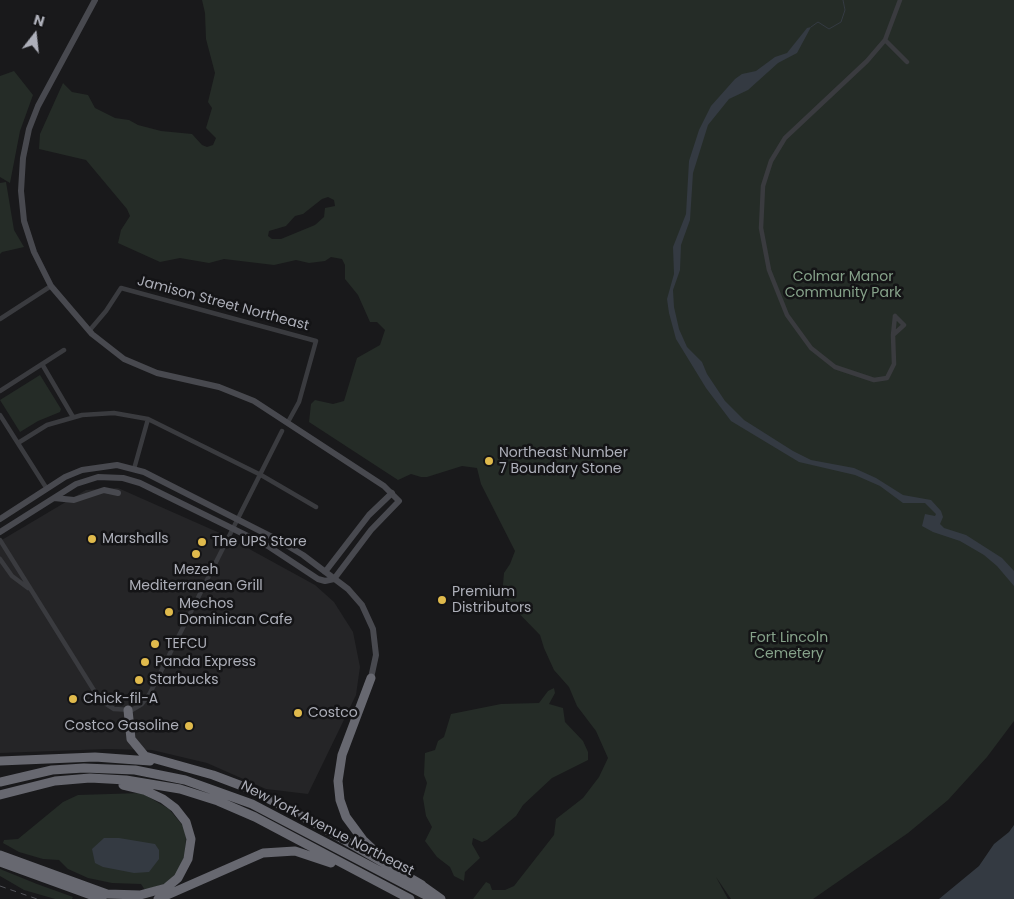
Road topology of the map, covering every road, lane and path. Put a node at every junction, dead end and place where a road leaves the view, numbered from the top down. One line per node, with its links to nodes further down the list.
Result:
1 (96, 0): 5 (street)
2 (900, 0): 3 (street)
3 (885, 40): 4 (street); 8 (street)
4 (908, 62)
5 (51, 286): 6 (street); 7 (street)
6 (0, 320)
7 (89, 331): 15 (street); 15 (street, Jamison Street Northeast)
8 (893, 335)
9 (64, 350): 10 (street)
10 (42, 364): 11 (street); 13 (street)
11 (0, 391)
12 (0, 415): 17 (street)
13 (74, 417): 14 (street); 17 (street)
14 (148, 419): 18 (street); 19 (street)
15 (288, 422): 22 (street)
16 (282, 431): 19 (street)
17 (18, 443): 20 (street)
18 (134, 469): 20 (street); 26 (street)
19 (261, 474): 24 (street); 26 (street)
20 (47, 489): 25 (street)
21 (118, 493): 23 (street)
22 (392, 493): 31 (street); 32 (street)
23 (54, 498): 27 (street); 28 (street)
24 (316, 507)
25 (0, 519)
26 (237, 520): 27 (street); 31 (street)
27 (232, 530): 32 (street); 35 (street)
28 (0, 532)
29 (0, 540): 33 (street)
30 (0, 559): 33 (street)
31 (325, 572): 32 (street)
32 (334, 579): 34 (street)
33 (30, 590): 35 (street)
34 (371, 678): 43 (highway)
35 (128, 710): 37 (highway)
36 (0, 761): 37 (highway)
37 (162, 762): 43 (highway)
38 (0, 782): 48 (highway, New York Avenue Northeast)
39 (44, 783): 40 (highway, New York Avenue Northeast); 41 (highway); 44 (highway, New York Avenue Northeast)
40 (0, 795)
41 (0, 855)
42 (0, 862): 45 (highway)
43 (422, 886): 49 (highway)
44 (401, 894): 46 (highway); 47 (highway, New York Avenue Northeast)
45 (102, 899)
46 (158, 899)
47 (410, 899)
48 (432, 899)
49 (441, 899)

